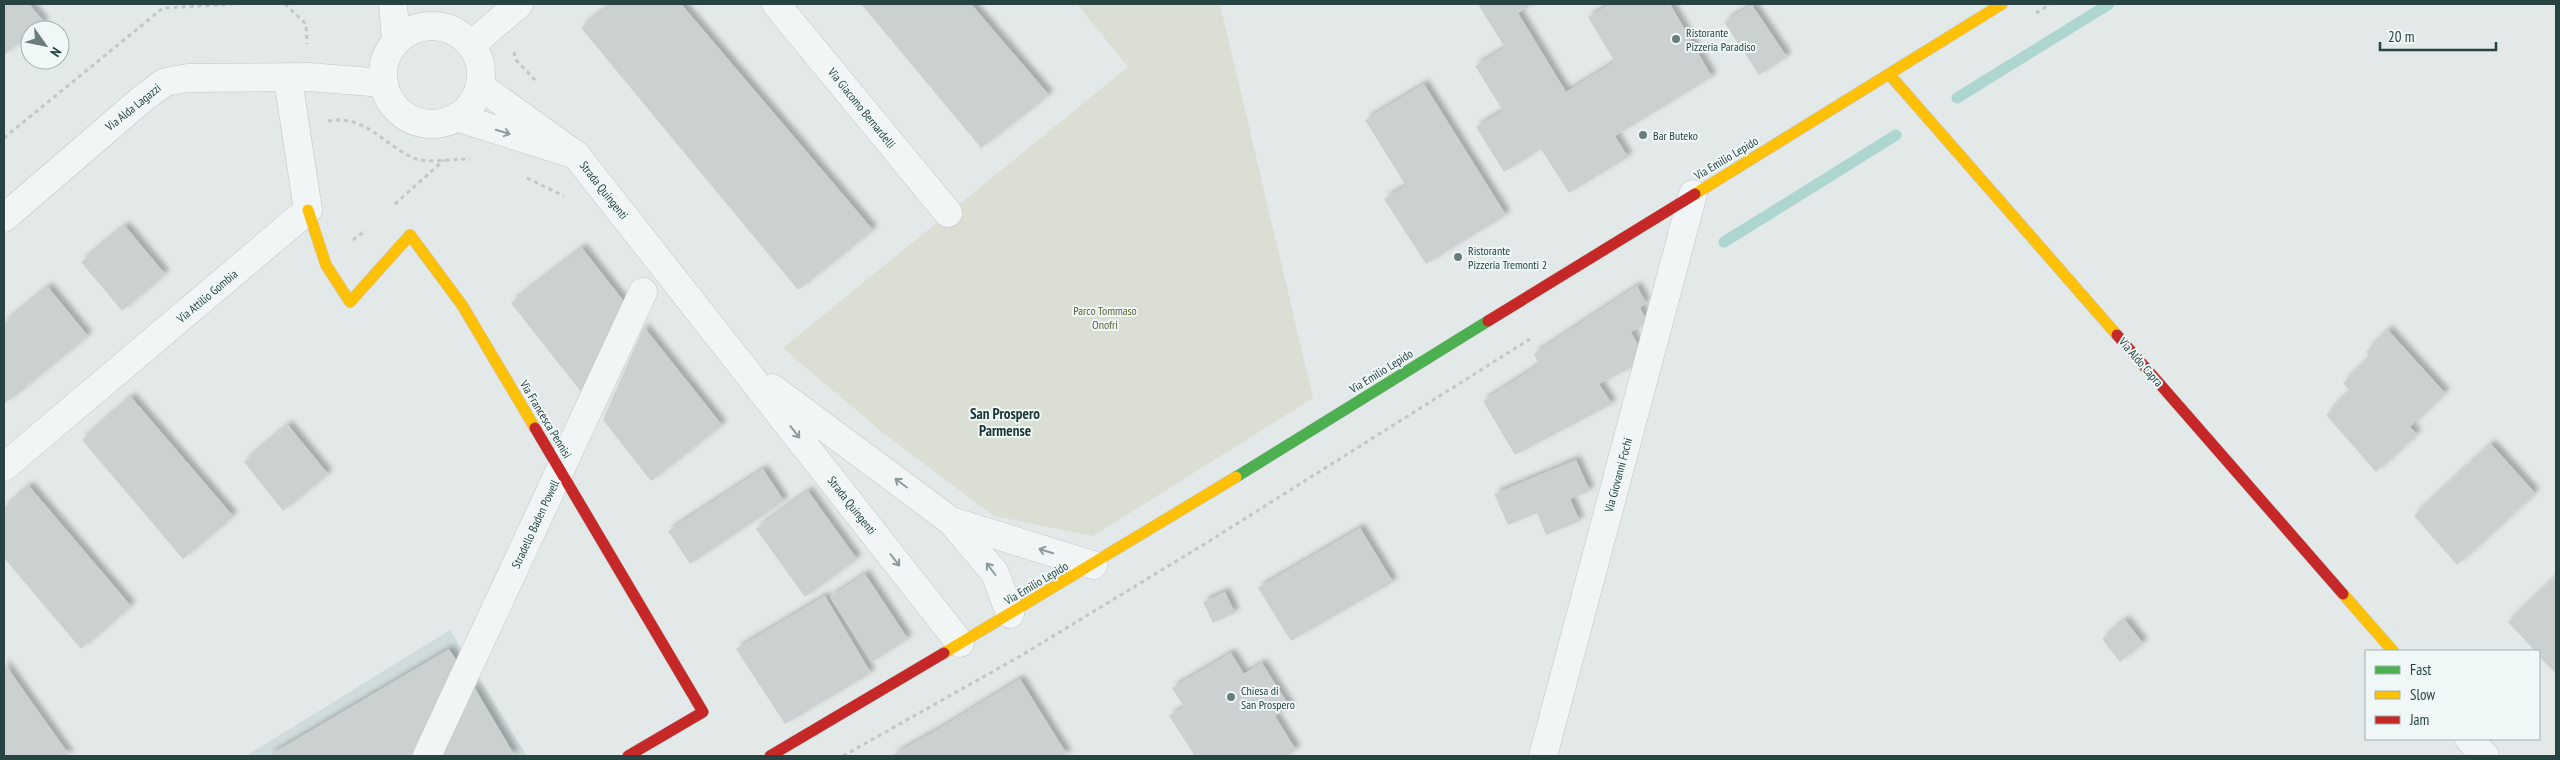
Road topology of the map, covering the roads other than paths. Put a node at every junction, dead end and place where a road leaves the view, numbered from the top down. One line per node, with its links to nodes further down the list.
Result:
1 (393, 4): 7 (street)
2 (429, 4): 6 (street)
3 (519, 4): 8 (street)
4 (776, 4): 17 (street, Via Giacomo Bernardelli)
5 (2002, 4): 9 (street, Via Emilio Lepido)
6 (443, 27): 7 (street); 8 (street)
7 (396, 42): 11 (street)
8 (471, 45): 12 (street)
9 (1889, 74): 15 (street, Via Emilio Lepido); 27 (street, Via Aldo Capra)
10 (288, 78): 11 (street, Via Alda Lagazzi); 16 (street); 18 (street, Via Alda Lagazzi)
11 (384, 83): 13 (street)
12 (480, 86): 13 (street); 14 (street, Strada Quingenti)
13 (456, 117): 14 (street, Strada Quingenti, one-way to 14)
14 (576, 154): 20 (street, Strada Quingenti)
15 (1694, 194): 24 (street, Via Emilio Lepido); 32 (street, Via Giovanni Fochi)
16 (308, 210): 21 (street, Via Attilio Gombia); 22 (street, Via Francesca Pennisi)
17 (948, 213)
18 (4, 218)
19 (643, 292): 22 (street, Stradello Baden Powell)
20 (743, 366): 23 (street, Strada Quingenti, one-way to 20); 26 (street, Strada Quingenti, one-way to 26)
21 (4, 467)
22 (560, 470): 29 (street, Stradello Baden Powell); 30 (street, Via Francesca Pennisi)
23 (951, 520): 24 (street, Strada Quingenti, one-way to 23); 25 (street, Strada Quingenti, one-way to 23)
24 (1093, 565): 25 (street, Via Emilio Lepido)
25 (1010, 614): 26 (street, Via Emilio Lepido)
26 (960, 643): 31 (street, Via Emilio Lepido)
27 (2392, 650)
28 (2470, 740): 33 (street)
29 (428, 756)
30 (628, 756)
31 (770, 756)
32 (1544, 756)
33 (2485, 756)

